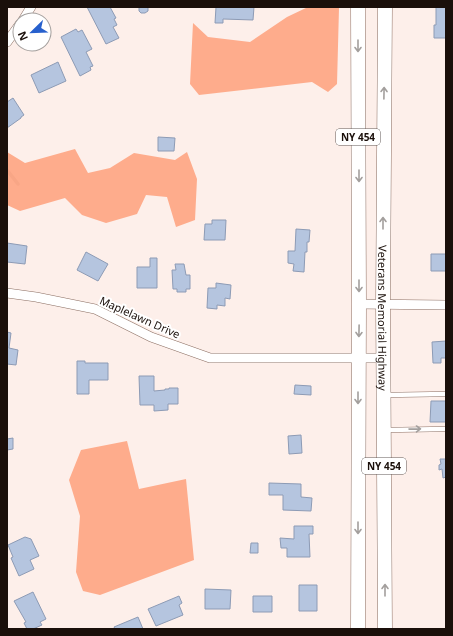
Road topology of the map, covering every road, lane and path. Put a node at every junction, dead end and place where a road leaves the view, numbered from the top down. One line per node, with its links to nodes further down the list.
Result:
1 (358, 7): 4 (main road, NY 454, one-way to 4)
2 (385, 7): 5 (main road, Veterans Memorial Highway / NY 454, one-way to 2)
3 (7, 294): 8 (street, Maplelawn Drive)
4 (359, 304): 5 (street); 8 (main road, NY 454, one-way to 8)
5 (383, 304): 6 (street); 7 (main road, Veterans Memorial Highway / NY 454)
6 (446, 305)
7 (384, 358): 8 (street, Maplelawn Drive); 10 (main road, Veterans Memorial Highway / NY 454)
8 (358, 359): 13 (main road, NY 454, one-way to 13)
9 (446, 394): 10 (lane)
10 (384, 395): 12 (main road, Veterans Memorial Highway / NY 454)
11 (446, 429): 12 (lane, one-way to 11)
12 (384, 430): 14 (main road, Veterans Memorial Highway / NY 454, one-way to 12)
13 (358, 629)
14 (385, 629)

